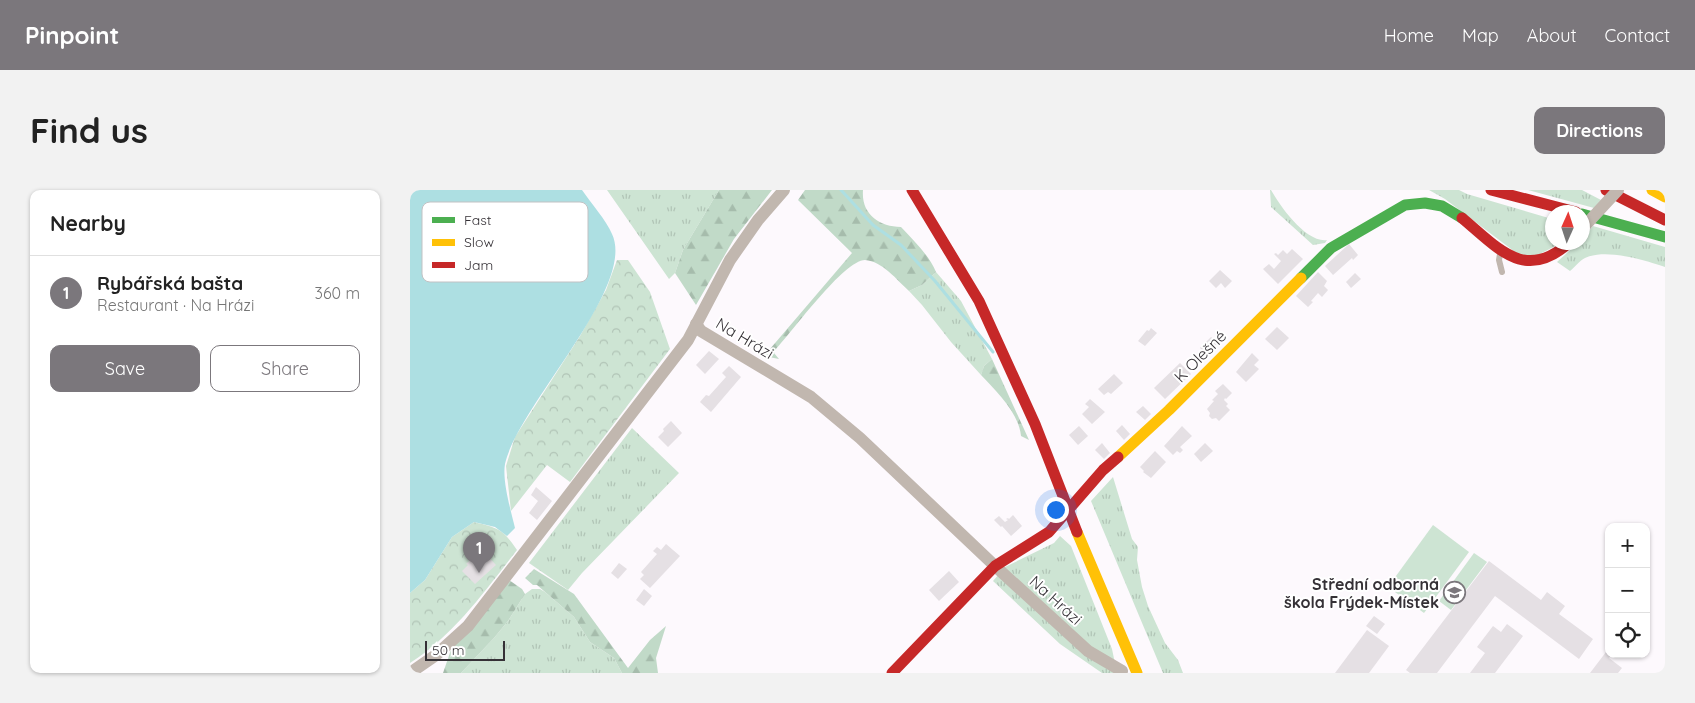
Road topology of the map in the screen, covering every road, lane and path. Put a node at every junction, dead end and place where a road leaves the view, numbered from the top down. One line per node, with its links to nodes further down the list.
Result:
1 (784, 190): 16 (street)
2 (912, 190): 17 (main road)
3 (1491, 190): 8 (main road)
4 (1606, 190): 10 (main road)
5 (1618, 190): 11 (street, bridge)
6 (1652, 190): 7 (main road)
7 (1665, 197)
8 (1549, 205)
9 (1590, 216): 12 (main road)
10 (1665, 220)
11 (1590, 221)
12 (1665, 237)
13 (1561, 250): 14 (main road, K Olešné)
14 (1501, 251): 15 (lane); 17 (main road, K Olešné)
15 (1502, 272)
16 (696, 324): 18 (street, Na Hrázi); 20 (street, Na Hrázi)
17 (1068, 510): 18 (main road, K Olešné); 22 (main road)
18 (995, 566): 19 (street, Na Hrázi); 21 (main road, K Olešné)
19 (1122, 671)
20 (410, 673)
21 (892, 673)
22 (1137, 673)

